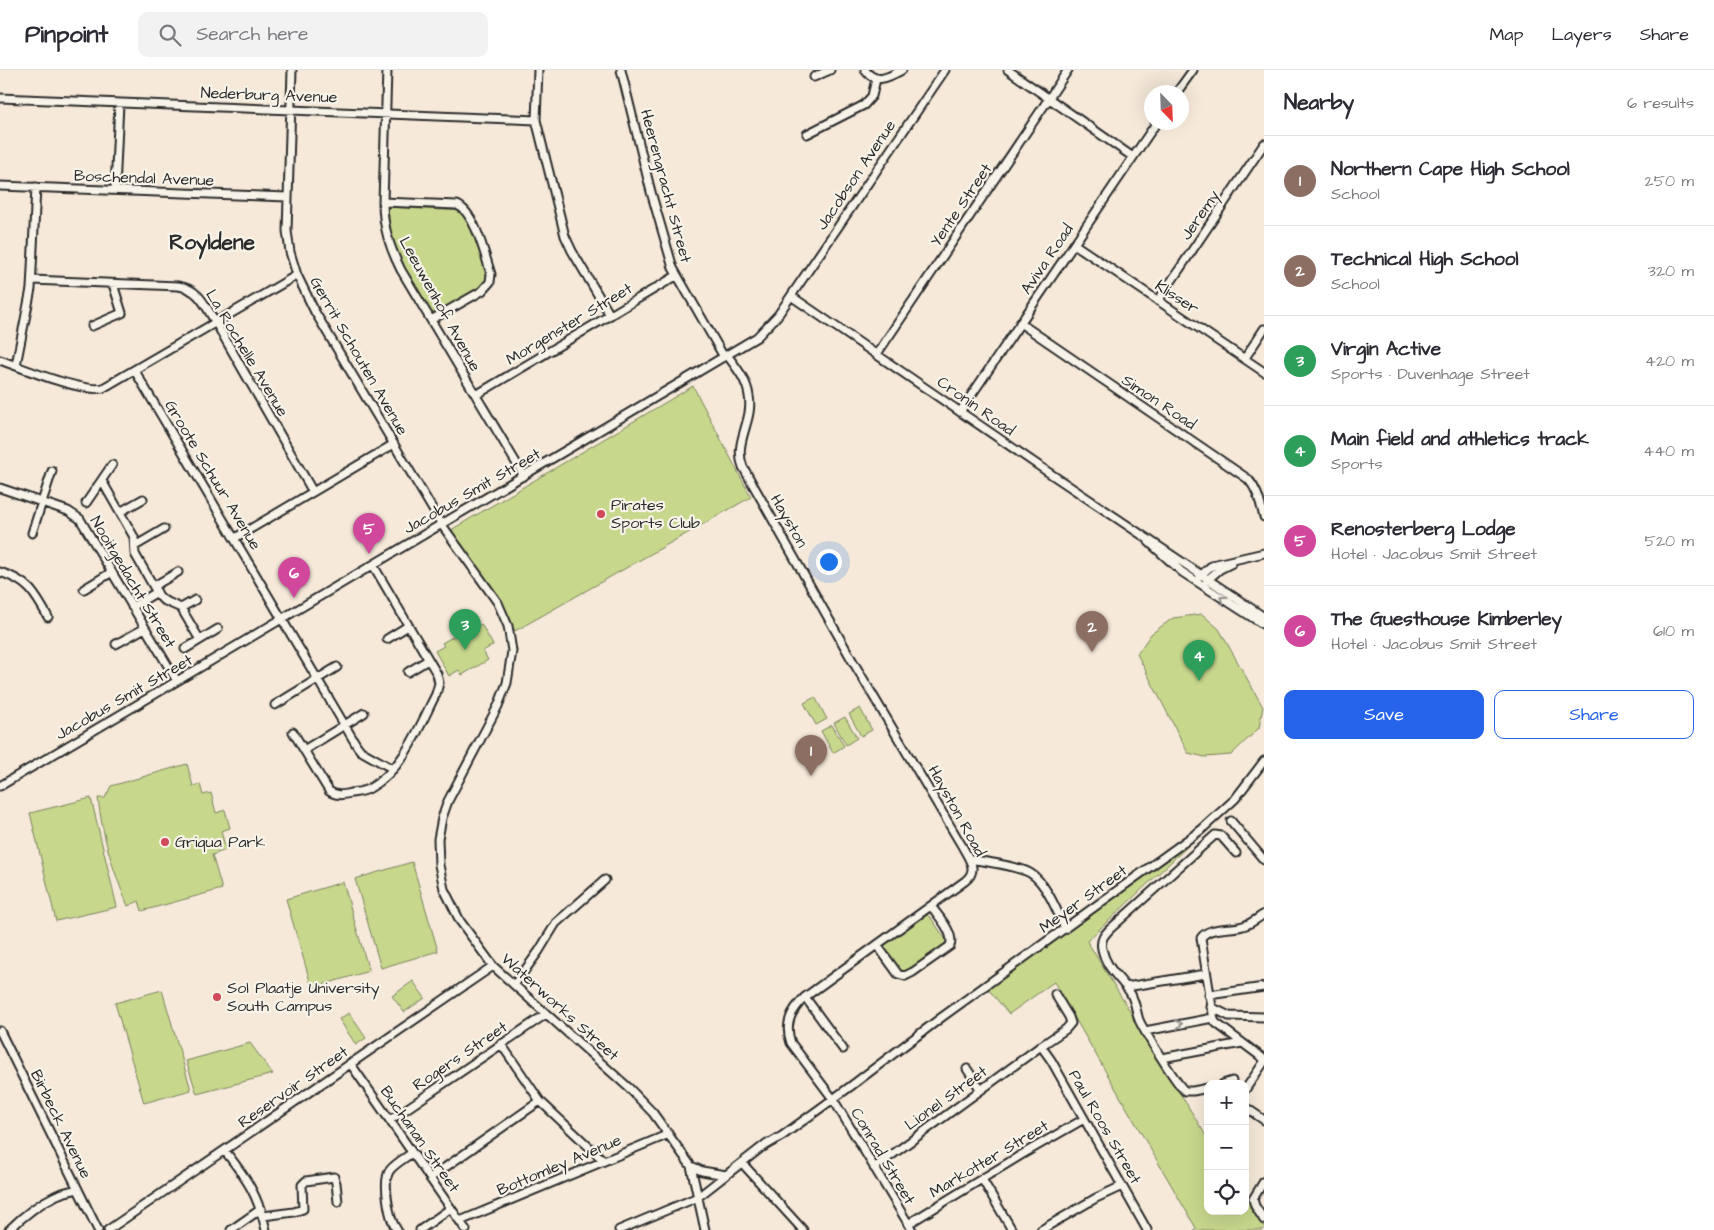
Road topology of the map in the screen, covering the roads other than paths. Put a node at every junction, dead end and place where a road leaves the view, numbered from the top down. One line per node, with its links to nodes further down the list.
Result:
1 (292, 70): 18 (street, Gerrit Schouten Avenue)
2 (387, 70): 19 (street, Leeuwenhof Avenue)
3 (538, 70): 20 (street)
4 (621, 70): 32 (street, Heerengracht Street)
5 (830, 70): 12 (street)
6 (865, 70): 13 (street)
7 (902, 70): 13 (street)
8 (945, 70): 35 (street, Jacobson Avenue)
9 (1008, 70): 16 (street)
10 (1068, 70): 16 (street, Yente Street)
11 (1193, 70): 14 (street)
12 (814, 77)
13 (876, 78): 22 (street)
14 (1183, 85)
15 (0, 98): 17 (street, Nederburg Avenue)
16 (1049, 99): 24 (street); 43 (street, Yente Street)
17 (119, 103): 18 (street, Nederburg Avenue); 27 (street)
18 (291, 110): 19 (street, Nederburg Avenue); 28 (street, Gerrit Schouten Avenue)
19 (386, 114): 20 (street, Nederburg Avenue); 29 (street, Leeuwenhof Avenue)
20 (536, 120): 37 (street)
21 (1152, 130): 24 (street, Aviva Road)
22 (807, 134)
23 (1264, 144): 36 (street, Jeremy)
24 (1133, 157): 30 (street, Aviva Road)
25 (0, 186): 26 (street, Boschendal Avenue)
26 (36, 187): 27 (street, Boschendal Avenue); 33 (street)
27 (115, 190): 28 (street, Boschendal Avenue)
28 (287, 197): 31 (street, Gerrit Schouten Avenue)
29 (382, 202): 38 (street, Leeuwenhof Avenue); 38 (street)
30 (1074, 244): 36 (street, Klisser); 40 (street, Aviva Road)
31 (297, 275): 39 (street); 52 (street, Gerrit Schouten Avenue)
32 (676, 276): 37 (street, Morgenster Street); 44 (street, Heerengracht Street)
33 (32, 280): 34 (street, La Rochelle Avenue); 47 (street)
34 (113, 284): 39 (street, La Rochelle Avenue); 41 (street)
35 (791, 296): 43 (street, Cronin Road); 44 (street, Jacobus Smit Street)
36 (1158, 301): 45 (street, Klisser)
37 (610, 315): 50 (street, Morgenster Street)
38 (431, 320): 50 (street, Leeuwenhof Avenue)
39 (216, 323): 48 (street); 58 (street, La Rochelle Avenue)
40 (1020, 323): 51 (street, Aviva Road); 63 (street, Simon Road)
41 (92, 326)
42 (1264, 329): 45 (street)
43 (877, 354): 51 (street, Cronin Road)
44 (726, 356): 55 (street, Jacobus Smit Street); 104 (street, Hayston)
45 (1245, 358): 49 (street, Klisser)
46 (0, 360): 47 (street)
47 (16, 366): 48 (street)
48 (135, 371): 67 (street, Groote Schuur Avenue)
49 (1264, 372)
50 (476, 395): 55 (street, Leeuwenhof Avenue)
51 (960, 412): 68 (street, Cronin Road)
52 (394, 444): 58 (street); 64 (street, Gerrit Schouten Avenue)
53 (112, 465): 56 (street)
54 (52, 471): 60 (street)
55 (524, 476): 64 (street, Jacobus Smit Street)
56 (102, 481): 61 (street); 62 (street)
57 (0, 488): 60 (street, Nooitgedacht Street)
58 (313, 492): 67 (street)
59 (143, 499): 62 (street)
60 (42, 502): 66 (street); 74 (street, Nooitgedacht Street)
61 (86, 503)
62 (120, 512): 69 (street)
63 (1264, 517)
64 (442, 524): 72 (street, Jacobus Smit Street); 118 (street, Waterworks Street)
65 (164, 529): 69 (street)
66 (32, 533)
67 (235, 538): 86 (street, Groote Schuur Avenue)
68 (1146, 538): 76 (street, Cronin Road); 78 (street, Cronin Road)
69 (135, 546): 79 (street)
70 (1264, 553): 71 (street)
71 (1239, 559): 76 (street); 77 (street)
72 (373, 565): 86 (street, Jacobus Smit Street); 88 (street)
73 (0, 572): 84 (street)
74 (112, 572): 80 (street); 82 (street, Nooitgedacht Street)
75 (178, 572): 79 (street)
76 (1201, 574): 77 (street, Cronin Road); 78 (street)
77 (1208, 579): 78 (street); 85 (street, Cronin Road)
78 (1199, 583): 87 (street, Cronin Road, one-way to 78)
79 (156, 589): 82 (street); 83 (street)
80 (84, 590)
81 (195, 600): 83 (street)
82 (132, 606): 89 (street, Nooitgedacht Street)
83 (182, 608): 92 (street)
84 (48, 617)
85 (1264, 617)
86 (283, 620): 98 (street, Groote Schuur Avenue); 99 (street, Jacobus Smit Street)
87 (1264, 625)
88 (408, 626): 91 (street); 95 (street)
89 (145, 628): 93 (street); 99 (street, Nooitgedacht Street)
90 (218, 629): 92 (street)
91 (387, 639)
92 (200, 640): 94 (street)
93 (116, 644)
94 (185, 649)
95 (428, 660): 97 (street); 107 (street)
96 (337, 666): 98 (street)
97 (408, 672)
98 (318, 678): 100 (street); 102 (street, Groote Schuur Avenue)
99 (177, 681): 108 (street, Jacobus Smit Street)
100 (275, 705)
101 (364, 713): 102 (street)
102 (344, 725): 105 (street); 107 (street, Groote Schuur Avenue)
103 (293, 732): 105 (street)
104 (902, 743): 111 (street, Hayston Road)
105 (304, 750): 107 (street)
106 (1264, 761): 116 (street, Meyer Street)
107 (393, 769)
108 (0, 786)
109 (1231, 821): 112 (street)
110 (1236, 853): 121 (street)
111 (969, 859): 114 (street, Hayston Road); 116 (street)
112 (1264, 860)
113 (605, 880): 120 (street)
114 (931, 906): 117 (street, Hayston Road); 117 (street)
115 (1264, 914): 119 (street)
116 (1065, 929): 143 (street, Meyer Street)
117 (877, 945): 125 (street, Hayston Road)
118 (493, 966): 120 (street, Waterworks Street); 138 (street, Reservoir Street)
119 (1206, 974): 121 (street); 124 (street)
120 (514, 985): 127 (street, Waterworks Street)
121 (1126, 987): 131 (street)
122 (1264, 987): 124 (street)
123 (1055, 994): 135 (street, Lionel Street)
124 (1209, 995): 126 (street)
125 (805, 997): 134 (street); 143 (street, Hayston Road)
126 (1210, 1007): 128 (street); 129 (street)
127 (546, 1014): 133 (street, Rogers Street); 149 (street, Waterworks Street)
128 (1264, 1017)
129 (1213, 1018): 131 (street, one-way to 129); 132 (street)
130 (0, 1030): 161 (street, Birbeck Avenue)
131 (1145, 1030): 136 (street)
132 (1242, 1043): 136 (street); 137 (street)
133 (501, 1044): 144 (street); 147 (street, Rogers Street)
134 (843, 1049)
135 (1037, 1049): 142 (street, Lionel Street); 146 (street, Paul Roos Street)
136 (1162, 1058): 141 (street)
137 (1264, 1060): 140 (street)
138 (350, 1063): 147 (street, Buchanan Street); 150 (street, Reservoir Street)
139 (967, 1069): 142 (street)
140 (1249, 1084)
141 (1204, 1089)
142 (981, 1090): 155 (street, Lionel Street)
143 (832, 1097): 153 (street, Meyer Street); 155 (street, Conrad Street)
144 (540, 1102): 152 (street); 157 (street)
145 (1249, 1110): 148 (street)
146 (1084, 1119): 158 (street, Markotter Street); 160 (street, Paul Roos Street)
147 (390, 1120): 151 (street, Buchanan Street)
148 (1264, 1120)
149 (669, 1134): 152 (street, Bottomley Avenue); 154 (street, Waterworks Street)
150 (225, 1151): 165 (street); 171 (street, Reservoir Street)
151 (412, 1153): 157 (street, Buchanan Street); 174 (street)
152 (604, 1161): 167 (street, Bottomley Avenue)
153 (742, 1163): 156 (street, Meyer Street); 179 (street)
154 (691, 1166): 156 (street); 162 (street, Waterworks Street)
155 (874, 1168): 168 (street, Conrad Street)
156 (726, 1175): 162 (street, Meyer Street)
157 (430, 1178): 164 (street, Buchanan Street)
158 (982, 1178): 168 (street, Markotter Street); 180 (street)
159 (1264, 1181): 166 (street)
160 (1122, 1186): 181 (street); 182 (street, Paul Roos Street)
161 (78, 1189): 169 (street); 170 (street, Birbeck Avenue)
162 (698, 1197): 177 (street, Meyer Street); 178 (street, Waterworks Street)
163 (338, 1202): 165 (street)
164 (451, 1208): 167 (street, Buchanan Street); 175 (street)
165 (262, 1213): 172 (street); 173 (street)
166 (1264, 1220)
167 (460, 1221): 176 (street, Buchanan Street)
168 (910, 1227)
169 (9, 1230)
170 (98, 1230)
171 (108, 1230)
172 (231, 1230)
173 (266, 1230)
174 (397, 1230)
175 (420, 1230)
176 (466, 1230)
177 (619, 1230)
178 (705, 1230)
179 (803, 1230)
180 (1012, 1230)
181 (1041, 1230)
182 (1147, 1230)

